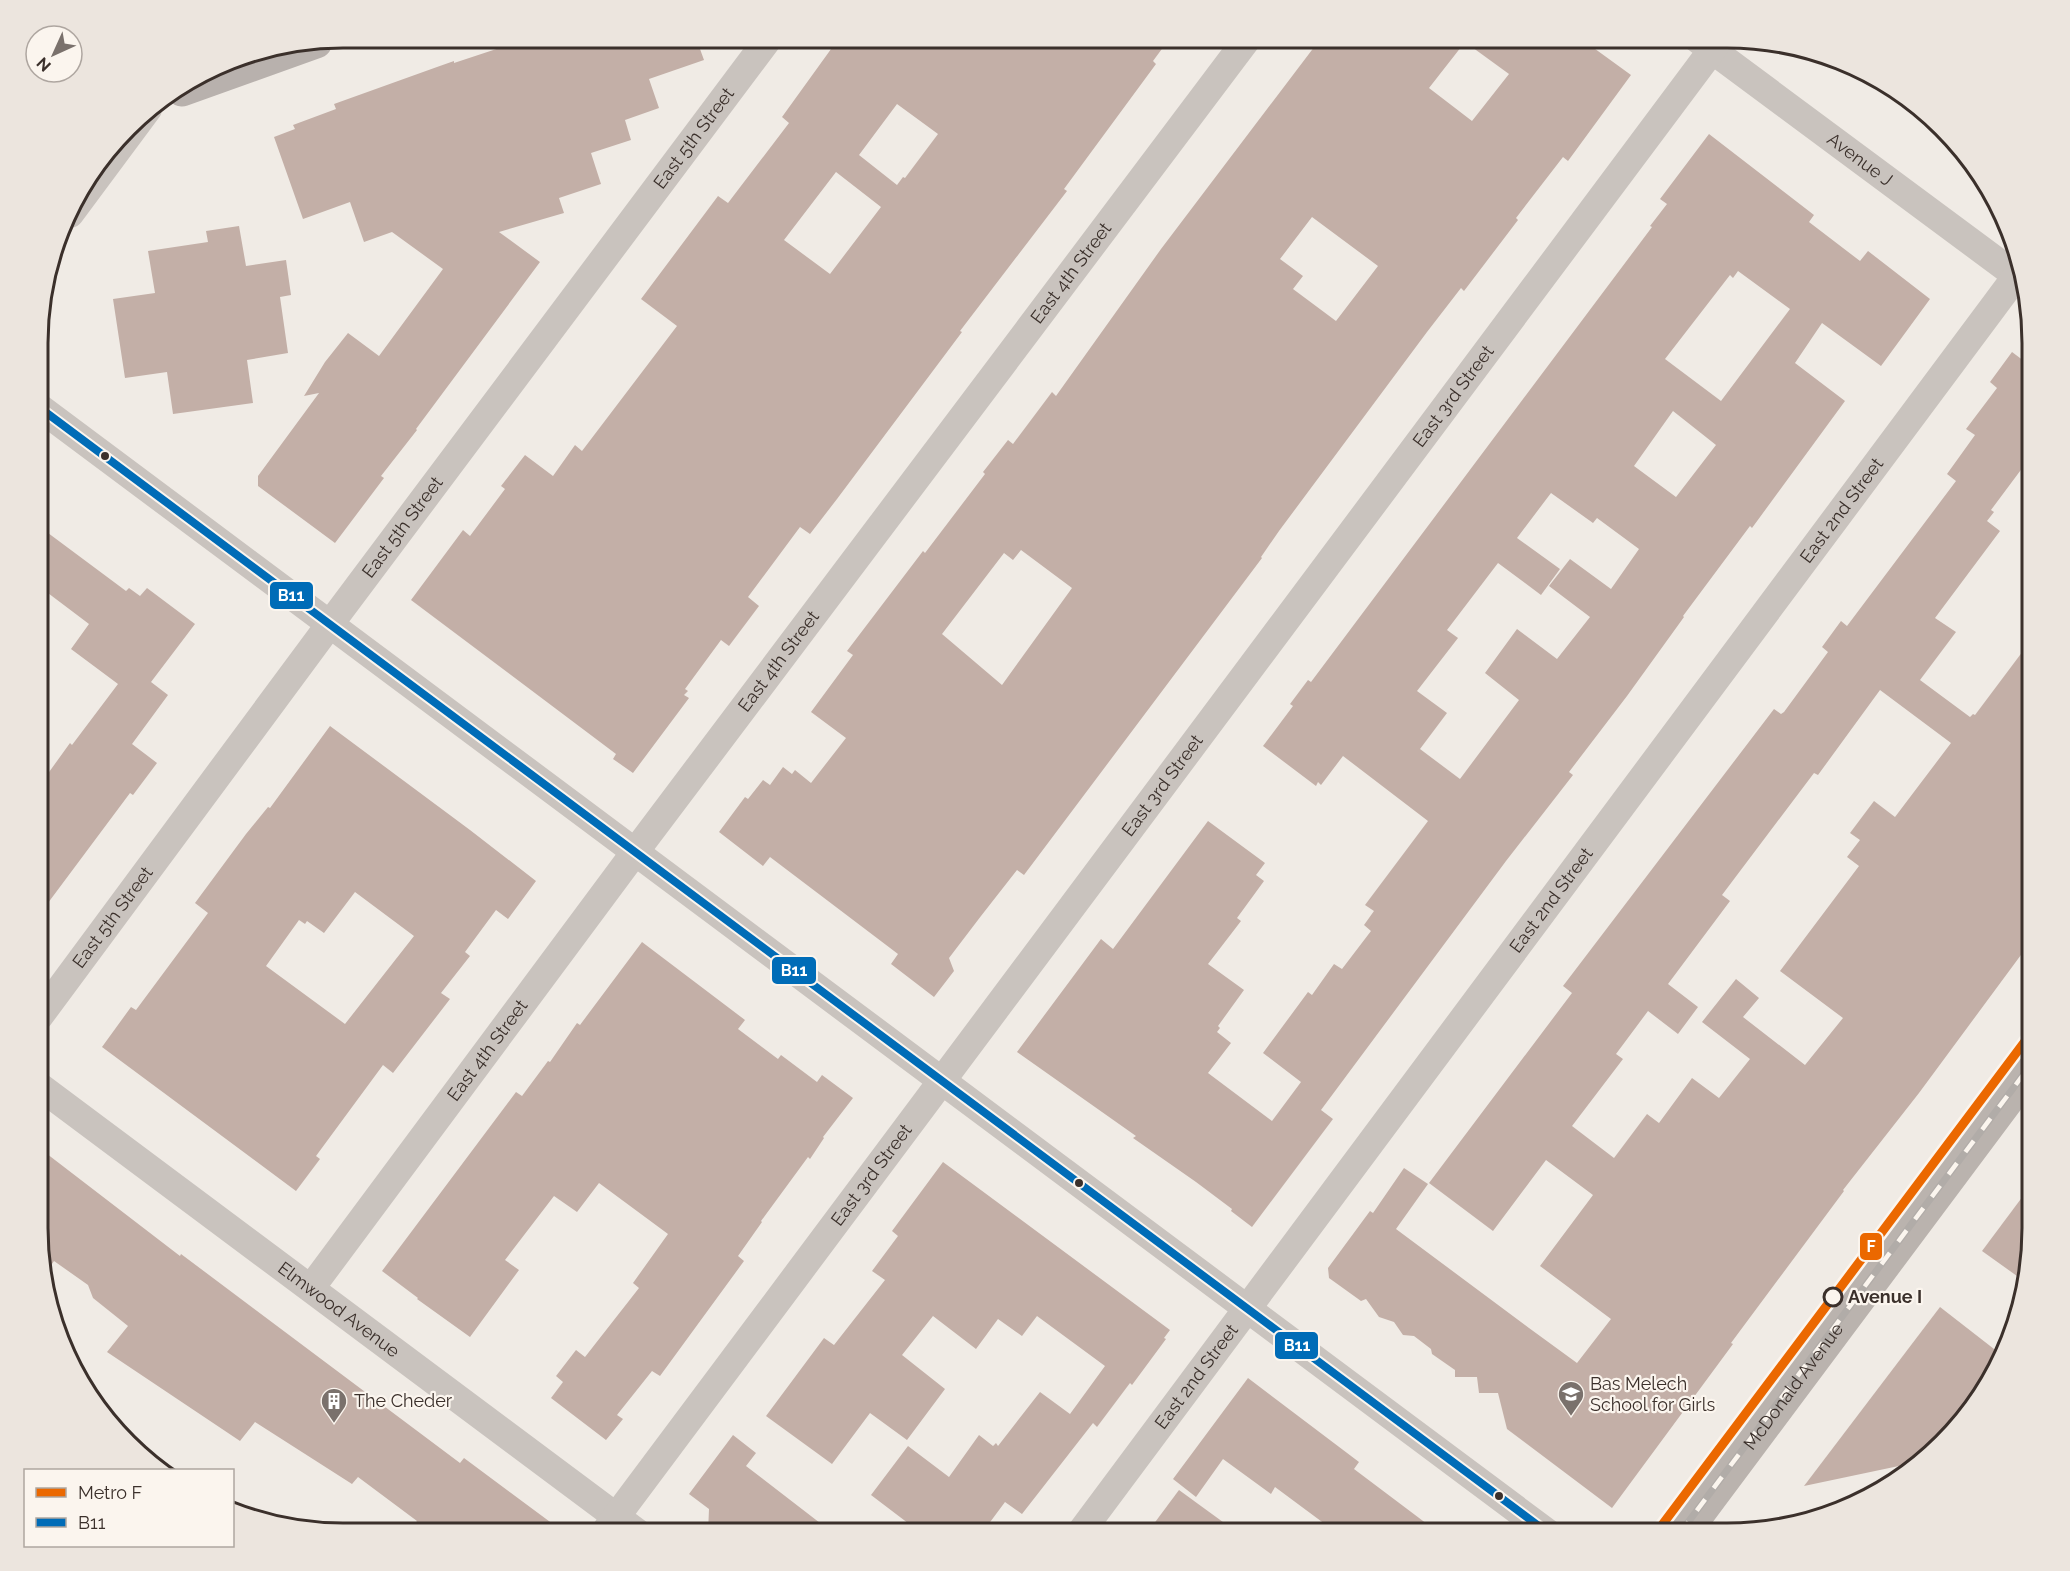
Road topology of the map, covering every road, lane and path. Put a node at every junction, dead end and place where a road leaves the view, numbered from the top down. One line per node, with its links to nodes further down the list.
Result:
1 (762, 48): 10 (street, East 5th Street)
2 (1240, 48): 11 (street, East 4th Street)
3 (1706, 48): 13 (street, East 3rd Street)
4 (1718, 48): 7 (street, Avenue J)
5 (278, 55): 6 (main road)
6 (208, 81)
7 (2012, 269)
8 (2015, 282): 17 (street, East 2nd Street)
9 (48, 414): 10 (street)
10 (330, 624): 11 (street); 12 (street, East 5th Street)
11 (635, 852): 13 (street); 16 (street, East 4th Street)
12 (48, 1005)
13 (941, 1080): 17 (street); 19 (street, East 3rd Street)
14 (2022, 1080): 22 (main road, McDonald Avenue)
15 (48, 1093): 16 (street, Elmwood Avenue)
16 (311, 1288): 18 (street, Elmwood Avenue)
17 (1246, 1308): 20 (street, East 2nd Street); 21 (street)
18 (607, 1523)
19 (611, 1523)
20 (1087, 1523)
21 (1535, 1523)
22 (1691, 1523)

